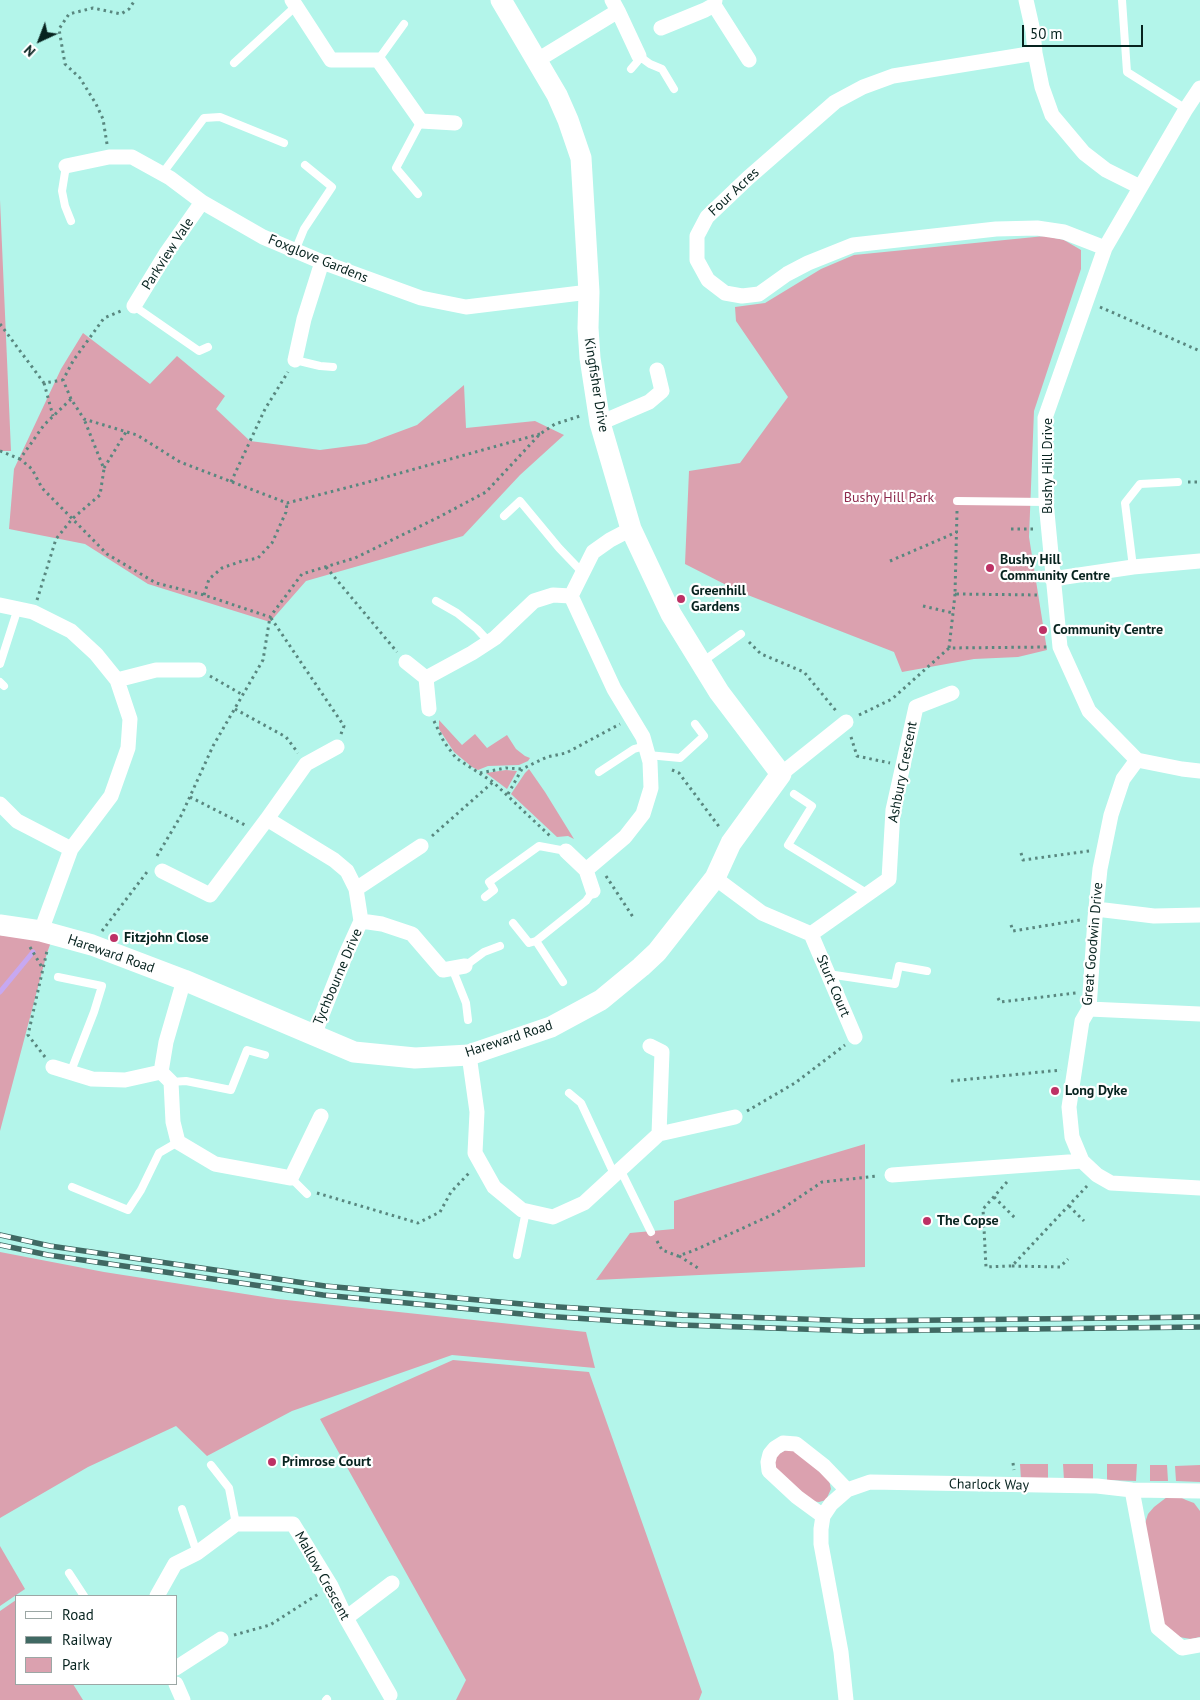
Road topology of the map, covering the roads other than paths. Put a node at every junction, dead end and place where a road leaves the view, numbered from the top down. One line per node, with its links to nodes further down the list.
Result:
1 (500, 0): 13 (street, Kingfisher Drive)
2 (1026, 0): 9 (street)
3 (1122, 0): 18 (lane)
4 (714, 2): 8 (street); 12 (street)
5 (293, 3): 11 (street); 14 (lane)
6 (615, 6): 10 (street); 13 (street)
7 (404, 24): 11 (lane)
8 (661, 28)
9 (1035, 53): 25 (street); 29 (street, Four Acres)
10 (639, 56): 15 (lane); 17 (lane)
11 (378, 60): 19 (street)
12 (749, 60)
13 (536, 61): 32 (street, Kingfisher Drive)
14 (234, 63)
15 (631, 69)
16 (1200, 88): 18 (street, Bushy Hill Drive)
17 (674, 89)
18 (1186, 109): 25 (street, Bushy Hill Drive)
19 (421, 120): 20 (street); 26 (lane)
20 (455, 123)
21 (284, 143): 24 (lane)
22 (66, 166): 24 (street, Foxglove Gardens); 28 (lane)
23 (305, 166): 30 (lane)
24 (162, 174): 27 (street, Foxglove Gardens)
25 (1140, 187): 29 (street, Bushy Hill Drive)
26 (418, 194)
27 (202, 202): 30 (street, Foxglove Gardens); 33 (street, Parkview Vale)
28 (71, 221)
29 (1105, 248): 41 (street, Bushy Hill Drive)
30 (295, 250): 31 (street, Foxglove Gardens)
31 (322, 262): 32 (street, Foxglove Gardens); 35 (street)
32 (589, 292): 38 (street, Kingfisher Drive)
33 (134, 306): 34 (lane)
34 (208, 347)
35 (295, 360): 36 (lane)
36 (333, 367)
37 (656, 370): 38 (street)
38 (599, 418): 43 (street, Kingfisher Drive)
39 (1178, 482): 45 (lane)
40 (957, 501): 41 (lane)
41 (1046, 502): 47 (street, Bushy Hill Drive)
42 (504, 516): 46 (lane)
43 (632, 529): 46 (street); 55 (street, Kingfisher Drive)
44 (1200, 561): 45 (street)
45 (1133, 568): 47 (street)
46 (582, 572): 48 (street)
47 (1052, 579): 66 (street, Bushy Hill Drive)
48 (571, 596): 53 (street); 65 (street)
49 (436, 600): 53 (lane)
50 (0, 605): 51 (street)
51 (25, 610): 56 (lane); 59 (street)
52 (741, 634): 55 (lane)
53 (489, 642): 58 (street)
54 (406, 662): 58 (street)
55 (700, 663): 69 (street, Kingfisher Drive)
56 (0, 664)
57 (199, 670): 59 (street)
58 (426, 678): 61 (street)
59 (117, 680): 74 (street)
60 (952, 693): 81 (street, Ashbury Crescent)
61 (429, 709)
62 (846, 722): 69 (street, Hareward Road)
63 (696, 724): 65 (lane)
64 (337, 746): 72 (street)
65 (648, 755): 68 (lane); 77 (street)
66 (1137, 760): 67 (street); 83 (street, Great Goodwin Drive)
67 (1200, 771)
68 (599, 772)
69 (781, 774): 78 (street, Hareward Road)
70 (794, 794): 81 (lane)
71 (0, 804): 74 (street)
72 (262, 825): 76 (street); 79 (street, Tychbourne Drive)
73 (421, 846): 79 (street)
74 (70, 849): 88 (street)
75 (566, 851): 77 (street); 82 (lane)
76 (156, 865)
77 (591, 866): 80 (street)
78 (715, 878): 89 (street); 105 (street, Hareward Road)
79 (356, 889): 85 (street, Tychbourne Drive)
80 (593, 891): 90 (lane)
81 (868, 894): 89 (street, Ashbury Crescent)
82 (485, 897)
83 (1095, 914): 84 (street); 98 (street, Great Goodwin Drive)
84 (1200, 915)
85 (361, 921): 92 (street); 101 (street, Tychbourne Drive)
86 (513, 924): 90 (lane)
87 (0, 925): 88 (street, Hareward Road)
88 (46, 932): 96 (street, Hareward Road)
89 (812, 934): 94 (street, Sturt Court)
90 (536, 941): 97 (lane)
91 (500, 946): 92 (lane)
92 (448, 970): 100 (lane)
93 (927, 971): 94 (lane)
94 (828, 974): 102 (street, Sturt Court)
95 (58, 976): 107 (lane)
96 (184, 980): 101 (street, Hareward Road); 108 (street)
97 (563, 982)
98 (1090, 1009): 99 (street); 114 (street, Great Goodwin Drive)
99 (1200, 1014)
100 (468, 1020)
101 (314, 1035): 105 (street, Hareward Road)
102 (855, 1037)
103 (650, 1046): 112 (street)
104 (265, 1055): 108 (lane)
105 (469, 1055): 121 (street)
106 (53, 1067): 107 (street)
107 (71, 1072): 108 (street)
108 (166, 1077): 113 (street)
109 (569, 1093): 115 (lane)
110 (321, 1116): 117 (street)
111 (735, 1118): 112 (street)
112 (659, 1134): 115 (street)
113 (178, 1142): 117 (street); 118 (lane)
114 (1082, 1161): 116 (street); 119 (street, Great Goodwin Drive)
115 (618, 1173): 121 (street); 122 (lane)
116 (892, 1175)
117 (291, 1178): 120 (lane)
118 (72, 1187)
119 (1200, 1188)
120 (307, 1194)
121 (526, 1210): 123 (lane)
122 (651, 1232)
123 (517, 1255)
124 (211, 1465): 130 (lane)
125 (847, 1490): 126 (street, Charlock Way); 129 (street, Charlock Way); 129 (street)
126 (1132, 1490): 127 (street, Charlock Way); 138 (street)
127 (1200, 1491)
128 (182, 1509): 131 (lane)
129 (823, 1516): 143 (street)
130 (236, 1524): 131 (street); 136 (street, Mallow Crescent)
131 (197, 1553): 135 (street)
132 (69, 1573): 134 (lane)
133 (392, 1584): 136 (street)
134 (83, 1595)
135 (158, 1595)
136 (346, 1618): 141 (street, Mallow Crescent)
137 (221, 1639): 139 (street)
138 (1200, 1645)
139 (178, 1667)
140 (176, 1685): 142 (street)
141 (390, 1695)
142 (182, 1700)
143 (846, 1700)

